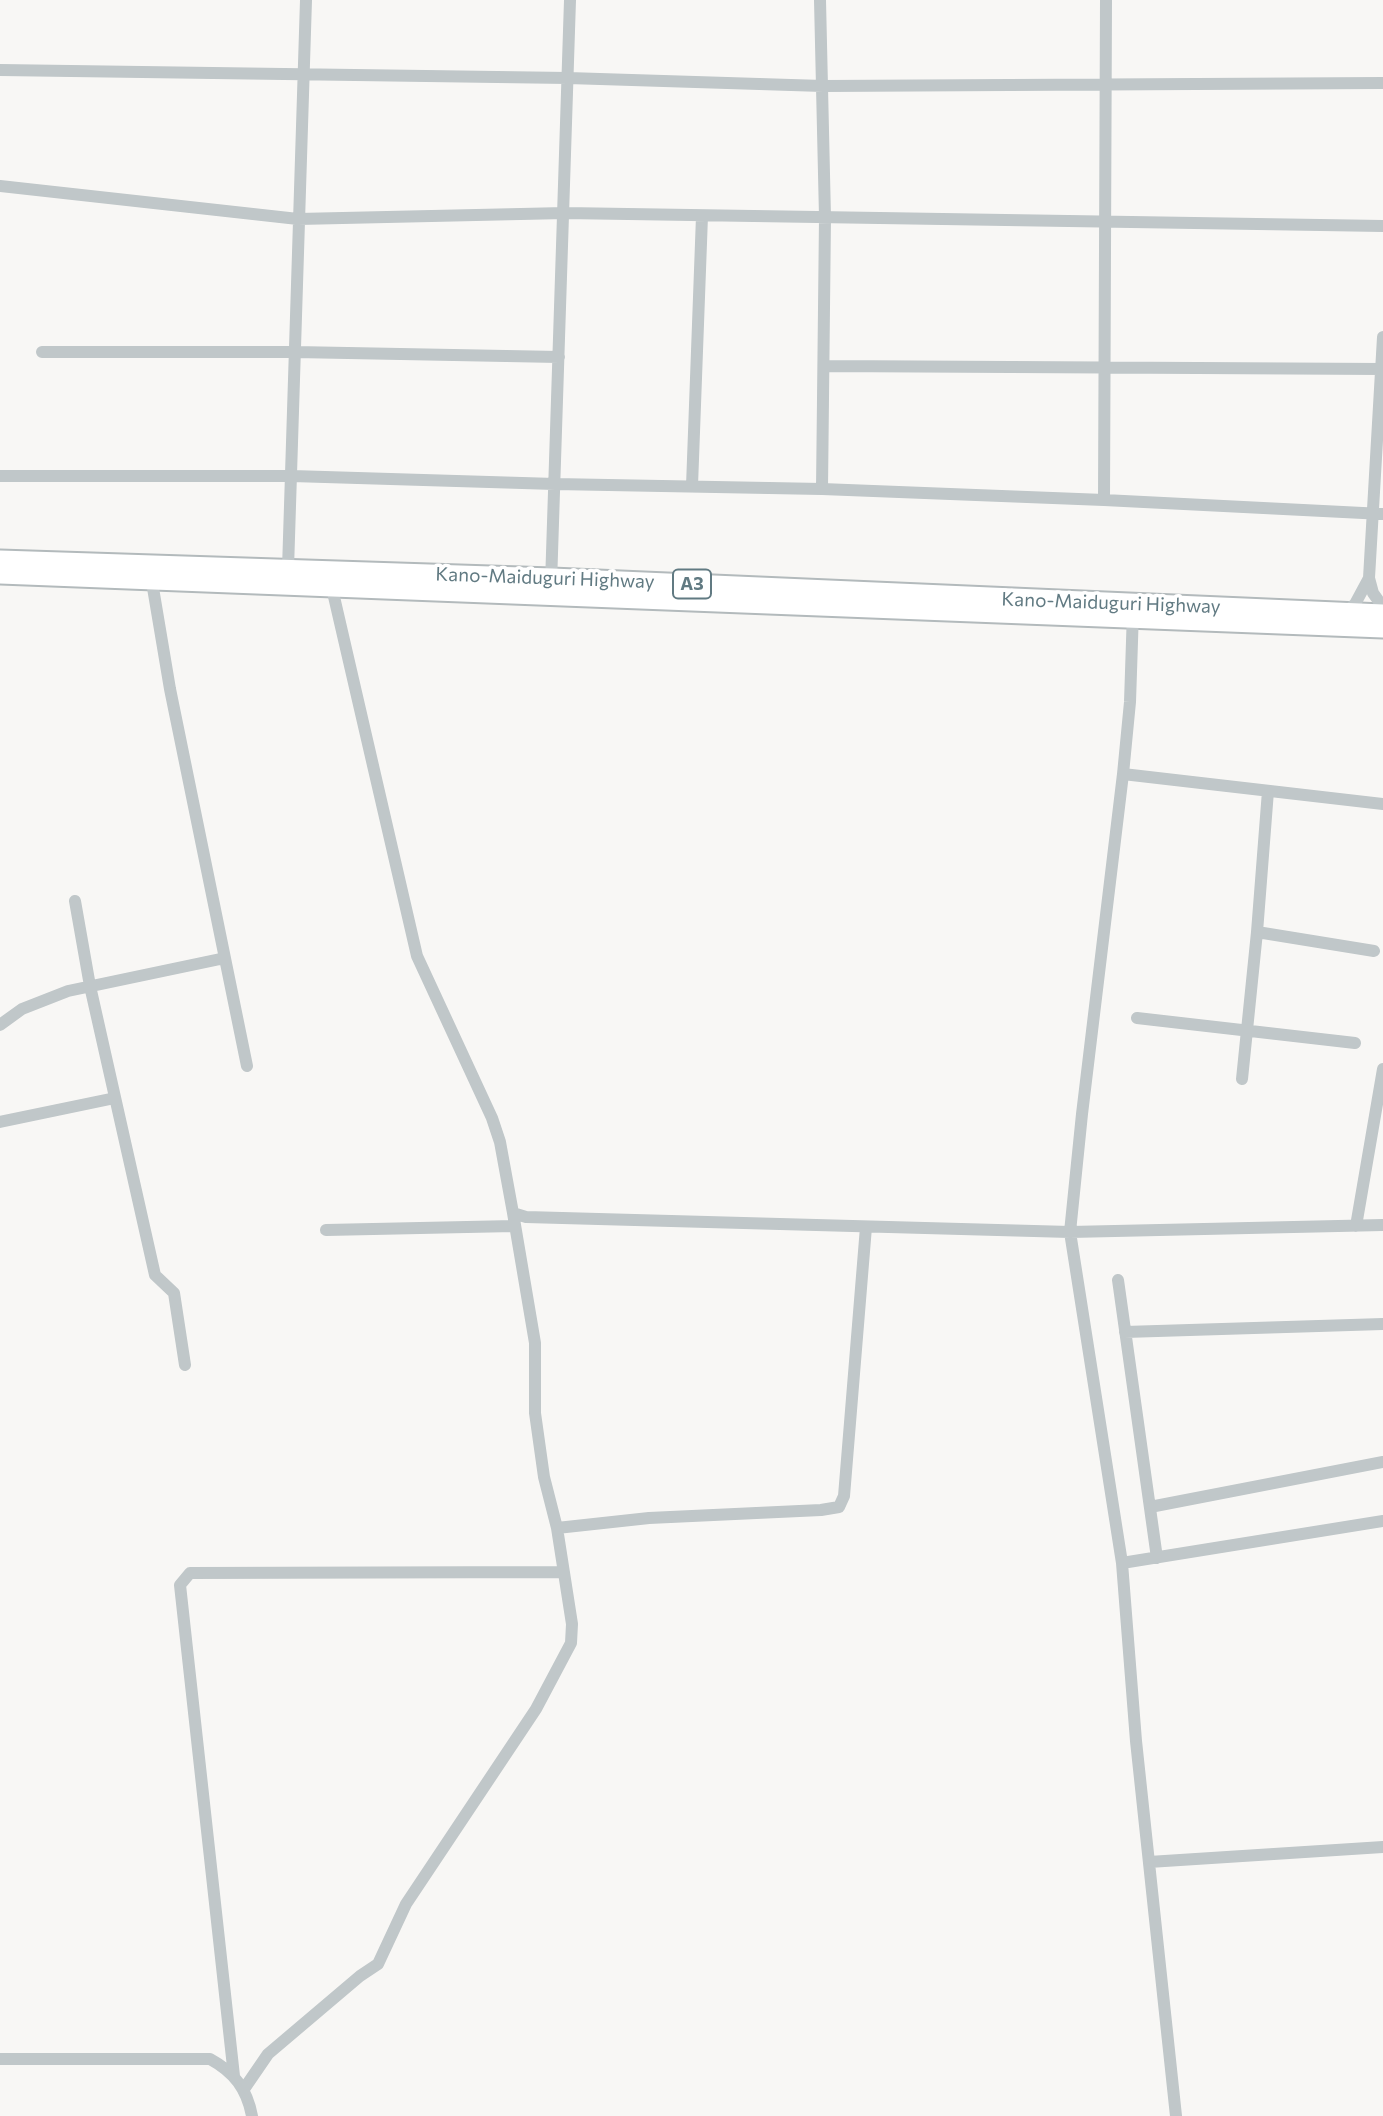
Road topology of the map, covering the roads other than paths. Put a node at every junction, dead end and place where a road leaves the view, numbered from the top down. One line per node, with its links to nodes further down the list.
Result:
1 (306, 0): 6 (street)
2 (570, 0): 7 (street)
3 (820, 0): 10 (street)
4 (1106, 0): 9 (street)
5 (3, 70): 6 (street)
6 (303, 75): 7 (street); 15 (street)
7 (568, 78): 10 (street); 12 (street)
8 (1383, 83): 9 (street)
9 (1106, 84): 10 (street); 16 (street)
10 (823, 86): 14 (street)
11 (0, 186): 15 (street)
12 (565, 213): 13 (street); 15 (street); 21 (street)
13 (702, 216): 14 (street); 28 (street)
14 (825, 217): 16 (street); 22 (street)
15 (298, 219): 20 (street)
16 (1104, 220): 17 (street); 23 (street)
17 (1383, 226)
18 (1383, 337): 24 (street)
19 (42, 352): 20 (street)
20 (295, 352): 21 (street); 26 (street)
21 (559, 357): 27 (street)
22 (825, 366): 23 (street); 29 (street)
23 (1104, 368): 24 (street); 30 (street)
24 (1382, 369): 31 (street)
25 (0, 476): 26 (street)
26 (292, 476): 27 (street); 33 (street)
27 (555, 484): 28 (street); 38 (street)
28 (692, 486): 29 (street)
29 (822, 489): 30 (street)
30 (1104, 500): 31 (street)
31 (1378, 514): 36 (street)
32 (0, 560): 34 (highway, Kano-Maiduguri Highway / A3)
33 (288, 569): 34 (highway, Kano-Maiduguri Highway / A3); 38 (highway, Kano-Maiduguri Highway / A3)
34 (151, 572): 35 (highway, Kano-Maiduguri Highway / A3); 37 (highway, Kano-Maiduguri Highway / A3); 50 (street)
35 (0, 574)
36 (1369, 578): 39 (street); 41 (street)
37 (332, 588): 38 (highway, Kano-Maiduguri Highway / A3); 61 (street)
38 (551, 588): 40 (highway, Kano-Maiduguri Highway / A3)
39 (1383, 607)
40 (1133, 611): 41 (highway, Kano-Maiduguri Highway / A3); 43 (highway, Kano-Maiduguri Highway / A3); 44 (street)
41 (1345, 613): 42 (highway, Kano-Maiduguri Highway / A3)
42 (1383, 614)
43 (1383, 628)
44 (1123, 774): 45 (street); 66 (street)
45 (1268, 791): 46 (street); 48 (street)
46 (1383, 804)
47 (75, 901): 51 (street)
48 (1258, 932): 49 (street); 54 (street)
49 (1374, 951)
50 (225, 958): 51 (street); 56 (street)
51 (90, 986): 53 (street); 59 (street)
52 (1137, 1018): 54 (street)
53 (0, 1025)
54 (1247, 1031): 55 (street); 58 (street)
55 (1355, 1043)
56 (247, 1066)
57 (1383, 1069): 63 (street)
58 (1242, 1079)
59 (115, 1098): 60 (street); 70 (street)
60 (0, 1122)
61 (513, 1219): 64 (street); 65 (street); 74 (street)
62 (1383, 1225): 63 (street)
63 (1356, 1226): 66 (street)
64 (866, 1227): 66 (street); 74 (street)
65 (326, 1230)
66 (1070, 1232): 76 (street)
67 (1118, 1280): 69 (street)
68 (1383, 1324): 69 (street)
69 (1125, 1332): 72 (street)
70 (185, 1364)
71 (1383, 1462): 72 (street)
72 (1150, 1507): 75 (street)
73 (1383, 1521): 75 (street)
74 (557, 1528): 77 (street)
75 (1157, 1558): 76 (street)
76 (1122, 1563): 79 (street)
77 (564, 1572): 81 (street); 82 (street)
78 (1383, 1847): 79 (street)
79 (1149, 1862): 84 (street)
80 (0, 2059): 81 (street)
81 (234, 2076): 82 (street)
82 (244, 2089): 83 (street)
83 (252, 2116)
84 (1176, 2116)

